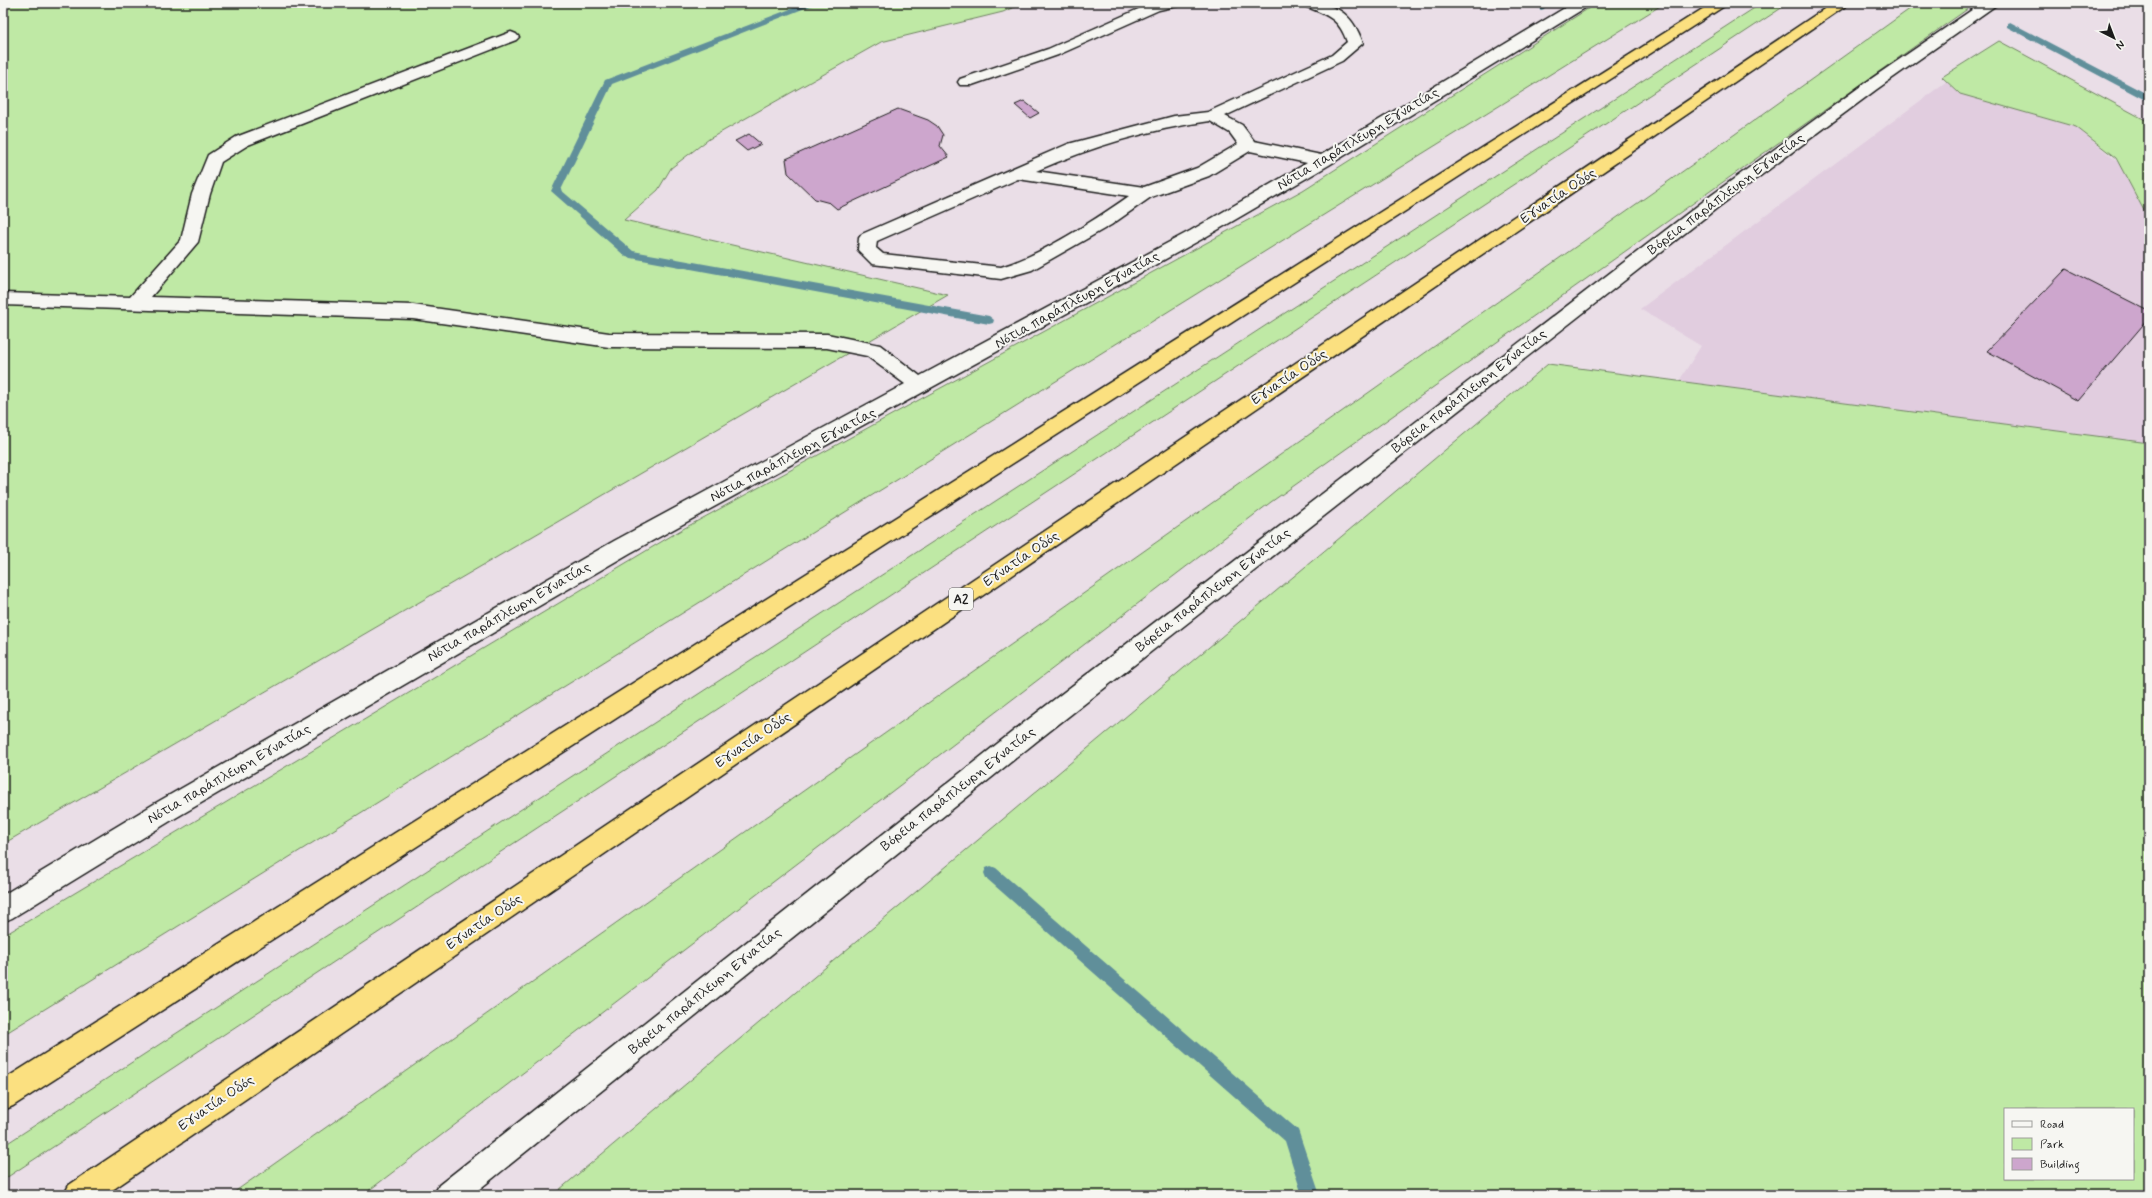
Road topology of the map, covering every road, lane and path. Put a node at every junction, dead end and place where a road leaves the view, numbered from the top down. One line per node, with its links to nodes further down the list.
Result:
1 (1172, 3): 8 (street)
2 (1310, 3): 9 (street)
3 (1583, 3): 11 (street, Νότια παράπλευρη Εγνατίας)
4 (1722, 3): 18 (highway)
5 (1843, 3): 19 (highway, Εγνατία Οδός / Α2)
6 (1992, 3): 20 (street, Βόρεια παράπλευρη Εγνατίας)
7 (511, 38): 15 (street)
8 (966, 82)
9 (1212, 116): 10 (street); 12 (street)
10 (1248, 145): 11 (street); 13 (street)
11 (1323, 161): 16 (street, Νότια παράπλευρη Εγνατίας)
12 (1014, 173): 13 (street); 13 (street)
13 (1145, 193)
14 (3, 299): 15 (street)
15 (135, 303): 16 (street)
16 (920, 386): 17 (street, Νότια παράπλευρη Εγνατίας)
17 (3, 909)
18 (3, 1096)
19 (79, 1195)
20 (449, 1195)

